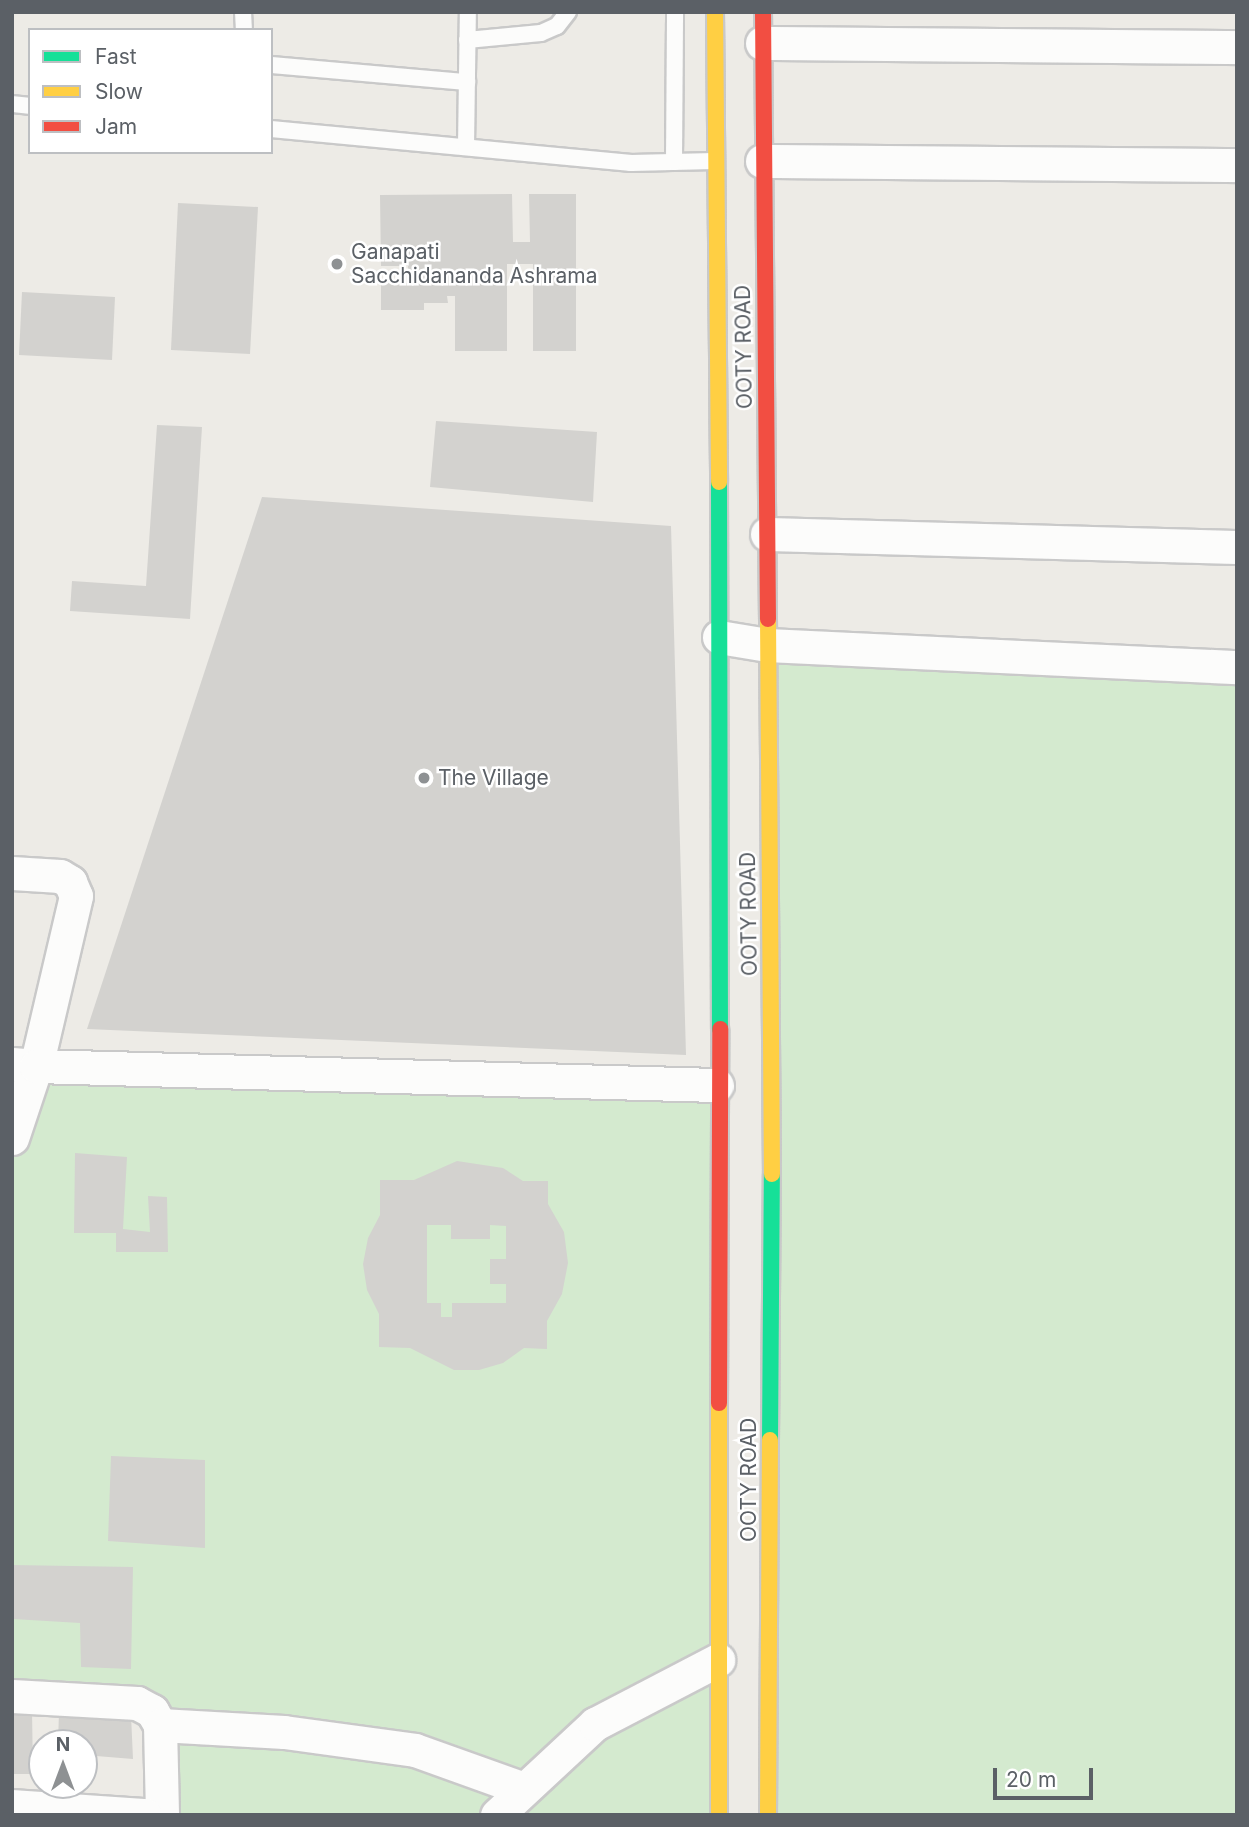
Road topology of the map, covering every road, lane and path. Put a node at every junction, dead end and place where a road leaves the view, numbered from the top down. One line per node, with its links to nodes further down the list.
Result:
1 (468, 12): 6 (lane)
2 (568, 12): 6 (lane)
3 (675, 12): 14 (lane)
4 (715, 12): 12 (main road, OOTY ROAD)
5 (763, 28): 7 (street); 13 (main road, OOTY ROAD)
6 (467, 40): 9 (lane)
7 (1237, 47)
8 (273, 65): 9 (lane)
9 (467, 82): 11 (lane)
10 (273, 129): 11 (lane)
11 (466, 147): 14 (lane)
12 (714, 161): 14 (lane); 18 (main road, OOTY ROAD)
13 (762, 161): 15 (street); 16 (main road, OOTY ROAD)
14 (674, 162)
15 (1237, 165)
16 (767, 534): 17 (street); 19 (main road, OOTY ROAD)
17 (1237, 547)
18 (719, 638): 19 (street); 23 (main road, OOTY ROAD)
19 (767, 645): 20 (street); 34 (main road, OOTY ROAD)
20 (1237, 667)
21 (12, 873): 22 (street)
22 (24, 1065): 23 (street); 24 (street)
23 (717, 1085): 25 (main road, OOTY ROAD)
24 (12, 1138)
25 (718, 1660): 28 (street); 33 (main road, OOTY ROAD)
26 (12, 1696): 27 (street)
27 (160, 1725): 28 (street); 31 (street)
28 (522, 1787): 32 (street)
29 (12, 1806): 30 (street)
30 (145, 1815)
31 (162, 1815)
32 (497, 1815)
33 (719, 1815)
34 (768, 1815)

